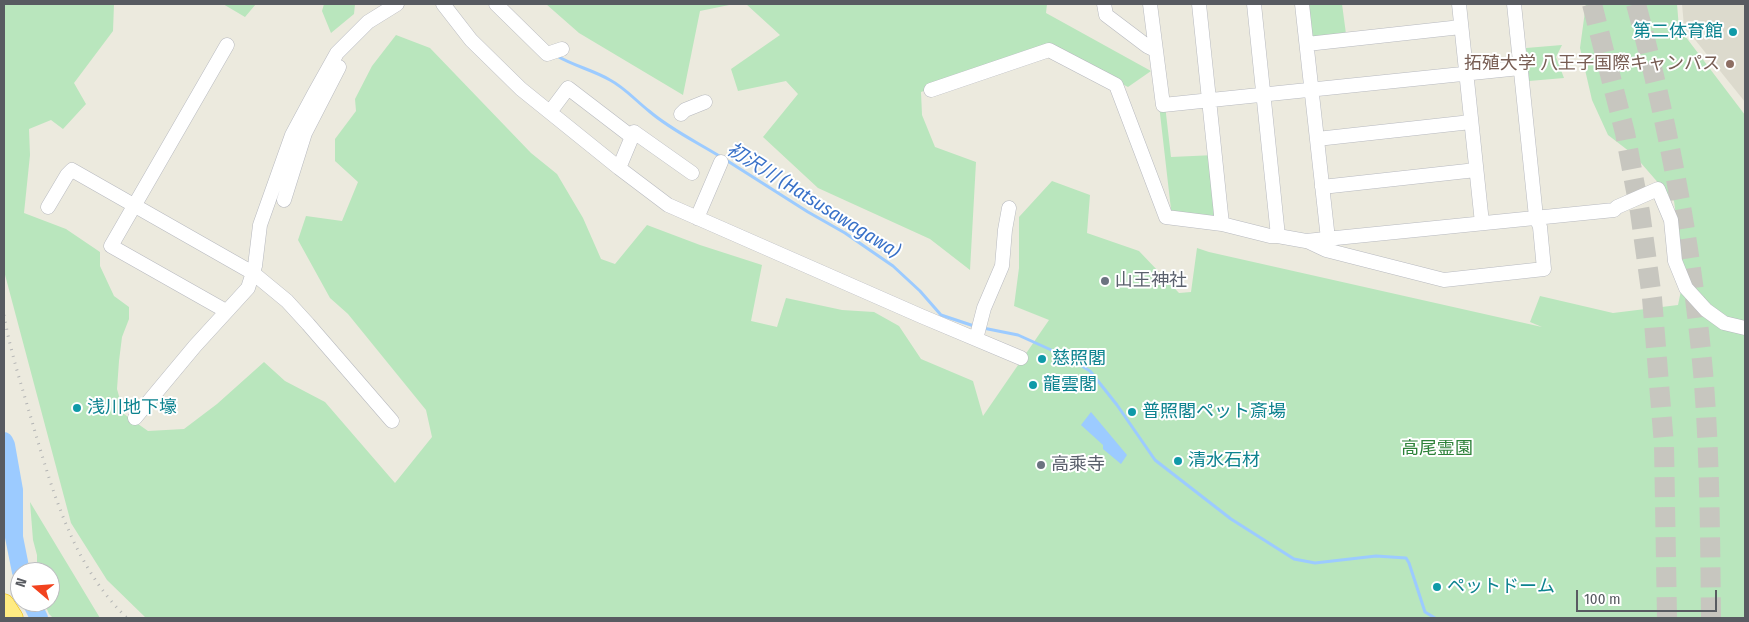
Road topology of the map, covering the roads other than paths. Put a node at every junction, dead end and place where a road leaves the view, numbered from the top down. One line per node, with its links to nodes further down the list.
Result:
1 (443, 4): 23 (street)
2 (496, 4): 14 (street)
3 (1104, 4): 15 (street)
4 (1150, 4): 15 (street)
5 (1199, 4): 21 (street)
6 (1254, 4): 20 (street)
7 (1302, 4): 12 (street)
8 (1459, 4): 11 (street)
9 (1514, 4): 16 (street)
10 (391, 7): 33 (street); 44 (street)
11 (1461, 27): 12 (street); 17 (street)
12 (1307, 44): 18 (street)
13 (227, 45): 34 (street)
14 (562, 49)
15 (1155, 50): 21 (street)
16 (1520, 68): 17 (street); 37 (street)
17 (1466, 73): 18 (street); 25 (street)
18 (1312, 89): 20 (street); 27 (street)
19 (931, 90): 40 (street)
20 (1264, 94): 21 (street); 41 (street)
21 (1209, 101): 40 (street)
22 (705, 102): 24 (street)
23 (550, 112): 26 (street); 29 (street)
24 (682, 114)
25 (1471, 122): 27 (street); 30 (street)
26 (632, 137): 29 (street); 31 (street)
27 (1317, 139): 32 (street)
28 (721, 162): 38 (street)
29 (619, 168): 38 (street)
30 (1476, 170): 32 (street); 39 (street)
31 (692, 173)
32 (1322, 187): 42 (street)
33 (284, 200)
34 (134, 206): 35 (street); 44 (street); 45 (street)
35 (48, 207)
36 (1009, 208): 47 (street)
37 (1536, 217): 39 (street); 43 (street); 46 (street)
38 (697, 218): 47 (street)
39 (1482, 223): 42 (street)
40 (1222, 224): 41 (street)
41 (1278, 236): 43 (street)
42 (1328, 239): 43 (street)
43 (1306, 241)
44 (253, 273): 45 (street); 50 (street)
45 (226, 311): 49 (street)
46 (1745, 328)
47 (978, 330): 48 (street)
48 (1020, 358)
49 (135, 418)
50 (392, 421)
51 (4, 604): 52 (highway)
52 (13, 618)

